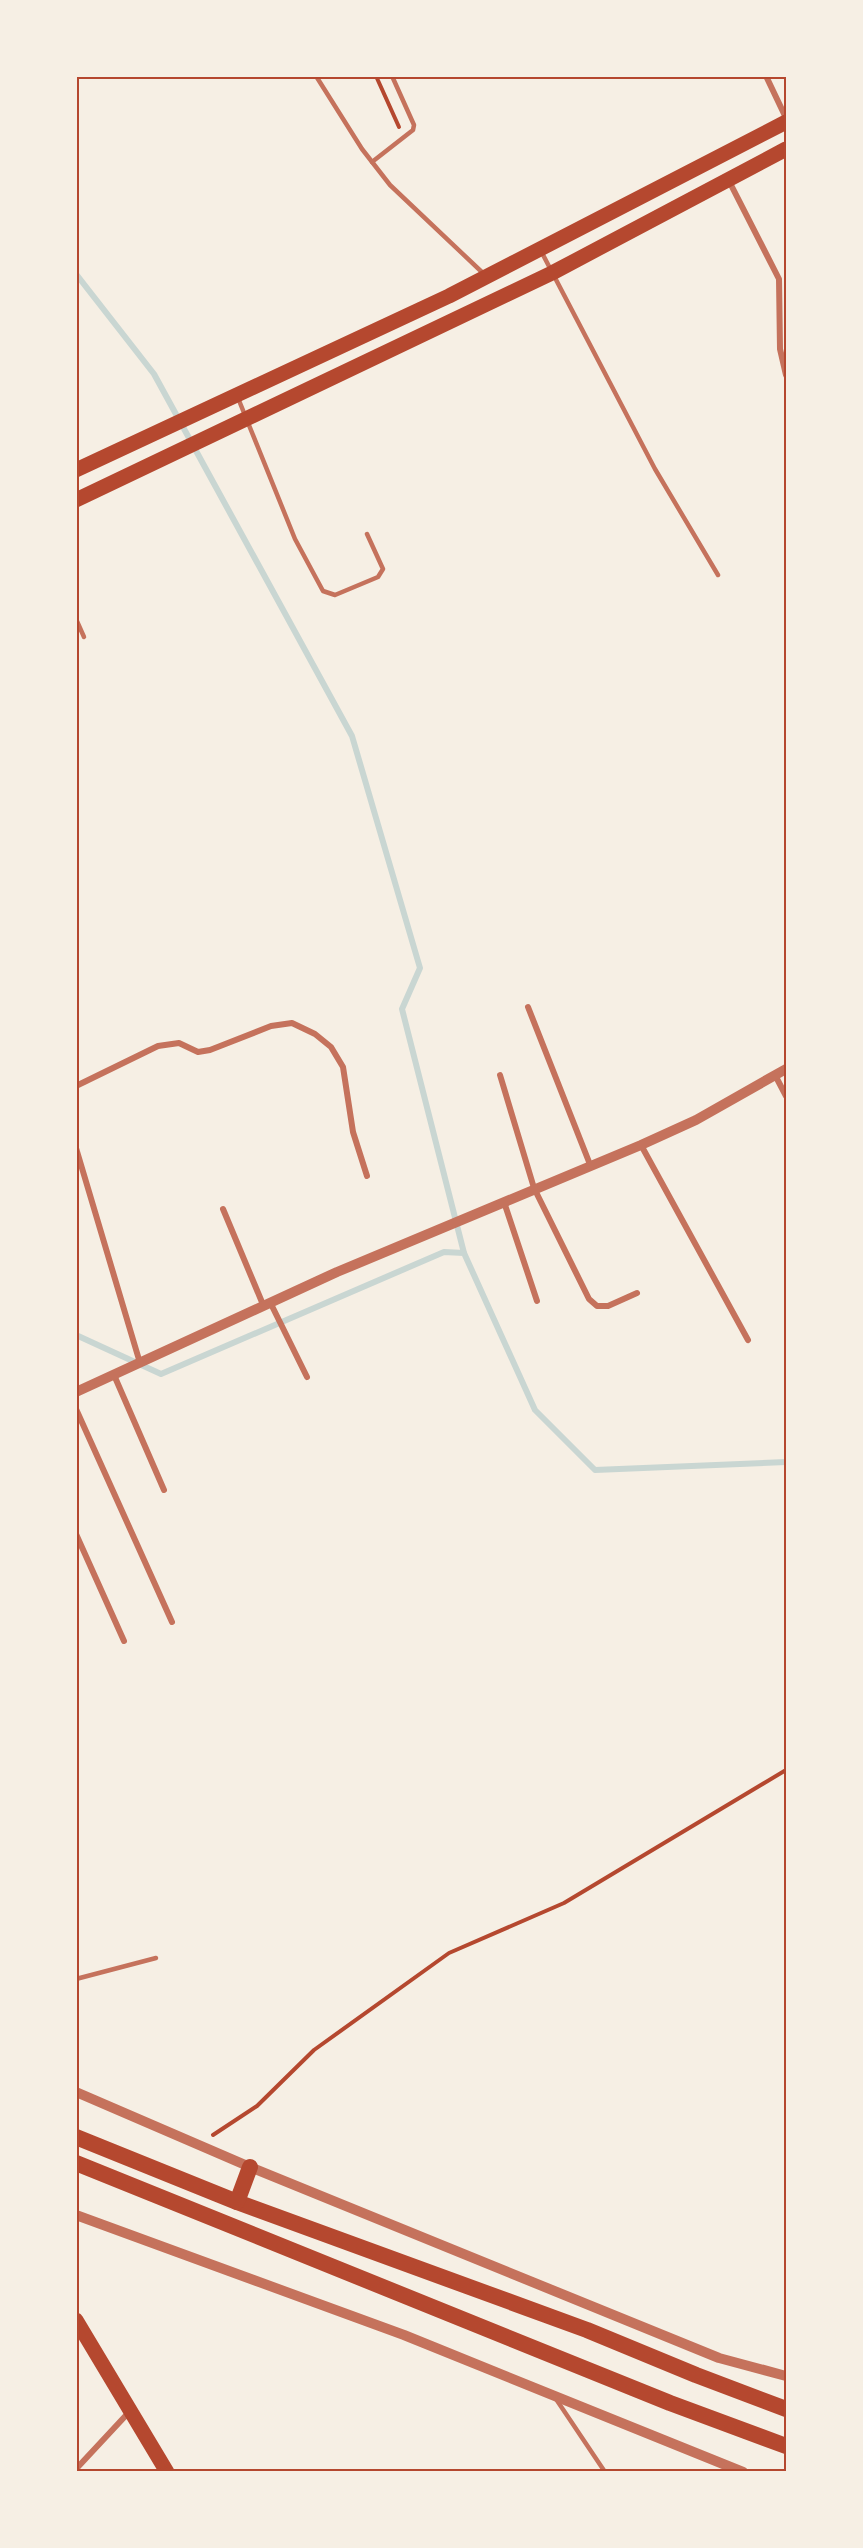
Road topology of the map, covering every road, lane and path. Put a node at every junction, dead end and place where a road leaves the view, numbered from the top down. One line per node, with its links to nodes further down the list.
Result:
1 (316, 76): 8 (lane)
2 (376, 76): 6 (path)
3 (392, 76): 6 (lane)
4 (766, 76): 5 (street)
5 (786, 120): 10 (main road)
6 (404, 139): 8 (lane)
7 (786, 149): 9 (main road)
8 (372, 162): 12 (lane)
9 (728, 178): 11 (main road); 13 (street)
10 (541, 251): 11 (lane); 12 (main road)
11 (552, 273): 15 (main road); 19 (lane)
12 (487, 277): 14 (main road)
13 (786, 375)
14 (237, 395): 15 (lane); 16 (main road)
15 (248, 419): 17 (main road); 18 (lane)
16 (76, 471)
17 (76, 500)
18 (367, 534)
19 (718, 575)
20 (76, 619): 21 (lane)
21 (84, 637)
22 (528, 1007): 30 (street)
23 (786, 1069): 25 (street)
24 (500, 1075): 32 (street)
25 (775, 1076): 27 (street); 28 (street)
26 (76, 1086): 31 (street)
27 (786, 1096)
28 (640, 1145): 30 (street); 38 (street)
29 (76, 1148): 39 (street)
30 (591, 1167): 32 (street)
31 (367, 1176)
32 (534, 1188): 33 (street); 35 (street)
33 (504, 1202): 36 (street); 37 (street)
34 (224, 1209): 37 (street)
35 (637, 1293)
36 (537, 1300)
37 (268, 1306): 39 (street); 41 (street)
38 (748, 1340)
39 (136, 1365): 40 (street)
40 (114, 1375): 42 (street); 44 (street)
41 (307, 1377)
42 (76, 1392)
43 (76, 1409): 46 (street)
44 (164, 1490)
45 (76, 1534): 47 (street)
46 (172, 1622)
47 (124, 1641)
48 (786, 1770): 53 (path)
49 (156, 1958): 50 (lane)
50 (76, 1979)
51 (76, 2092): 53 (street)
52 (76, 2137): 56 (highway)
53 (200, 2144): 55 (street)
54 (76, 2163): 63 (highway)
55 (250, 2167): 56 (highway); 59 (street)
56 (237, 2202): 61 (highway)
57 (76, 2215): 60 (street)
58 (76, 2320): 62 (main road)
59 (786, 2376)
60 (555, 2398): 66 (lane); 67 (street)
61 (786, 2409)
62 (130, 2410): 64 (street); 65 (main road)
63 (786, 2446)
64 (76, 2469)
65 (166, 2472)
66 (604, 2472)
67 (743, 2472)

